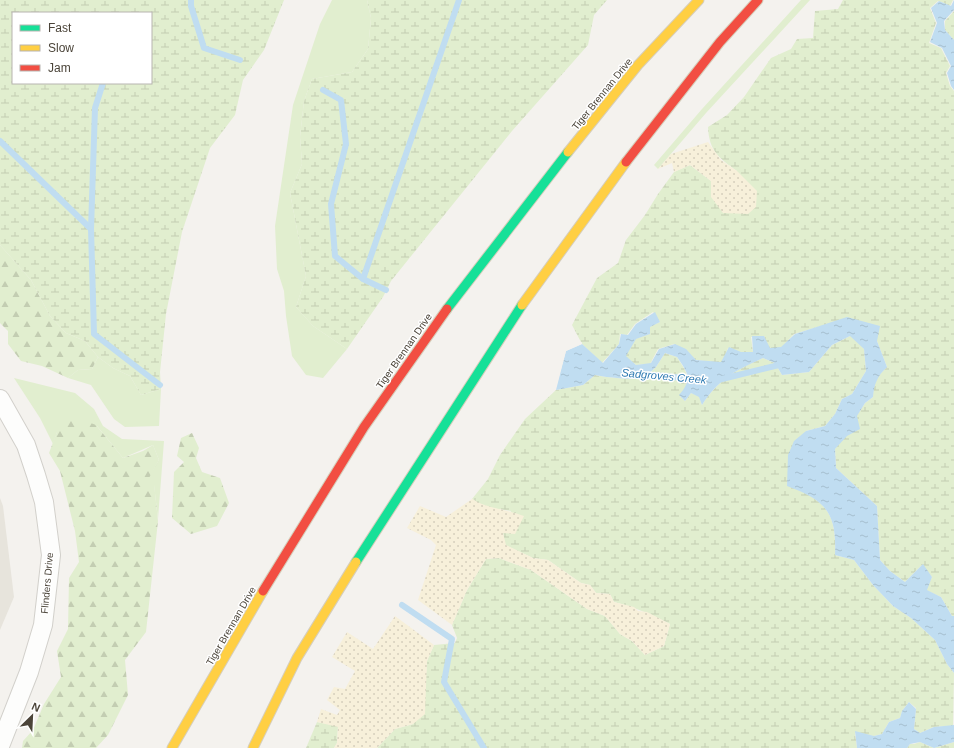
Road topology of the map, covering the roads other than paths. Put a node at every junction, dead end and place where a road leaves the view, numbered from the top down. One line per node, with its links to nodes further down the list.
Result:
1 (699, 0): 5 (main road, Tiger Brennan Drive)
2 (758, 0): 6 (main road)
3 (0, 399): 4 (street, Flinders Drive)
4 (0, 746)
5 (172, 748)
6 (253, 748)

